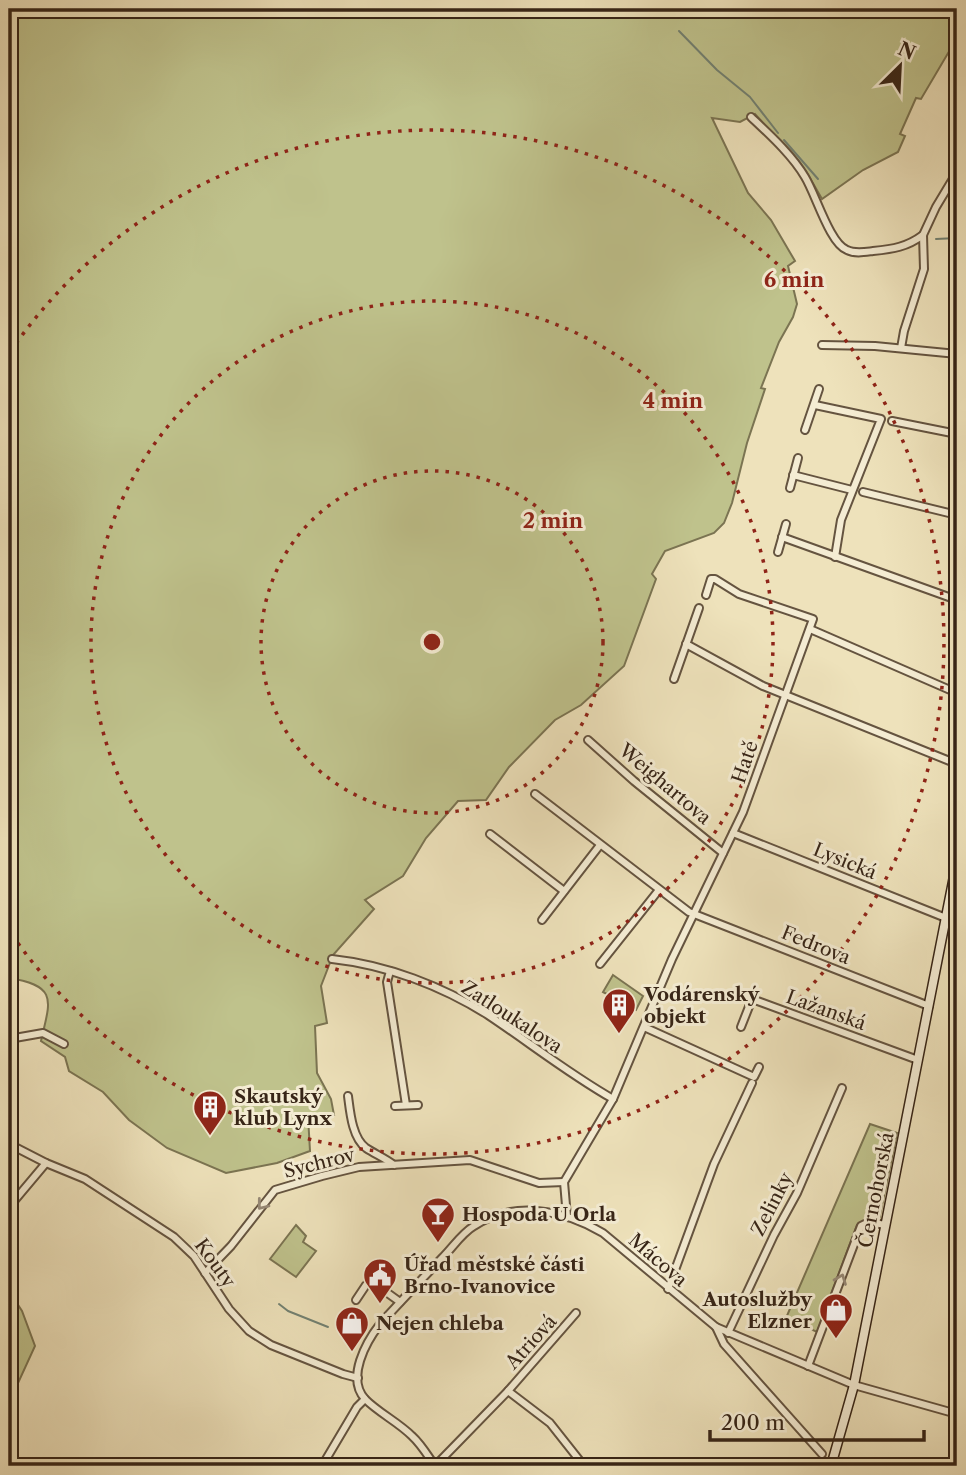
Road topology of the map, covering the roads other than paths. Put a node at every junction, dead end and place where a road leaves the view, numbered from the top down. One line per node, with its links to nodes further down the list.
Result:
1 (751, 117): 3 (street)
2 (957, 172): 3 (street)
3 (923, 235): 5 (street)
4 (822, 345): 5 (street)
5 (901, 348): 6 (street)
6 (957, 354)
7 (819, 389): 8 (street)
8 (815, 405): 10 (street); 15 (street)
9 (892, 421): 11 (street)
10 (805, 430)
11 (957, 434)
12 (798, 458): 13 (street)
13 (793, 475): 14 (street); 15 (street)
14 (790, 488)
15 (852, 490): 21 (street)
16 (863, 492): 17 (street)
17 (957, 515)
18 (786, 524): 19 (street)
19 (782, 537): 20 (street); 21 (street)
20 (778, 552)
21 (835, 557): 23 (street)
22 (706, 595): 25 (street)
23 (957, 600)
24 (699, 608): 26 (street)
25 (810, 629): 28 (street); 29 (street, Hatě)
26 (686, 644): 27 (street); 29 (street)
27 (674, 679)
28 (957, 693)
29 (785, 694): 31 (street); 34 (street, Hatě)
30 (588, 740): 36 (street, Weighartova)
31 (957, 764)
32 (535, 794): 35 (street, Fedrova)
33 (490, 834): 38 (street)
34 (733, 834): 36 (street, Hatě); 41 (street, Lysická)
35 (600, 845): 38 (street); 39 (street, Fedrova)
36 (723, 853): 40 (street, Hatě)
37 (957, 862): 41 (street, Černohorská)
38 (564, 891): 42 (street)
39 (659, 891): 40 (street, Fedrova); 44 (street)
40 (692, 914): 48 (street, Fedrova); 49 (street, Hatě)
41 (946, 918): 48 (street, Černohorská)
42 (541, 919)
43 (332, 960): 45 (street, Zatloukalova)
44 (600, 964)
45 (390, 971): 58 (street, Zatloukalova); 59 (street)
46 (744, 995): 47 (street, Lažanská)
47 (752, 999): 50 (street); 53 (street, Lažanská)
48 (929, 1006): 53 (street, Černohorská)
49 (644, 1027): 54 (street); 58 (street, Hatě)
50 (741, 1027)
51 (9, 1039): 52 (street)
52 (64, 1044)
53 (918, 1060): 70 (street, Černohorská)
54 (759, 1067)
55 (752, 1083): 72 (street)
56 (842, 1088): 77 (street, Zelinky)
57 (348, 1096): 64 (street, Sychrov)
58 (613, 1099): 65 (street, Hatě)
59 (406, 1105): 60 (street); 61 (street)
60 (418, 1105)
61 (395, 1106)
62 (9, 1144): 63 (street, Kouty)
63 (46, 1163): 67 (street); 71 (street, Kouty)
64 (394, 1165): 65 (street, Sychrov); 71 (street, Sychrov, one-way to 71)
65 (564, 1182): 68 (street)
66 (877, 1197): 69 (street)
67 (9, 1207)
68 (566, 1217): 72 (street, Mácova); 74 (street, Mácova)
69 (872, 1222): 70 (street); 78 (street, one-way to 69)
70 (885, 1225): 80 (street, Černohorská)
71 (205, 1273): 79 (street, Kouty)
72 (668, 1289): 76 (street, Mácova)
73 (356, 1300): 74 (street)
74 (400, 1303): 79 (street, Mácova)
75 (576, 1313): 81 (street, Atriová)
76 (716, 1327): 77 (street, Mácova); 84 (street)
77 (728, 1333): 78 (street, Mácova)
78 (808, 1366): 80 (street, Mácova)
79 (358, 1378): 82 (street)
80 (854, 1385): 83 (street, Mácova); 88 (street, Černohorská)
81 (508, 1391): 86 (street, Atriová); 87 (street, Atriová)
82 (365, 1399): 85 (street); 86 (street)
83 (957, 1415)
84 (822, 1454)
85 (322, 1466)
86 (435, 1466)
87 (584, 1466)
88 (831, 1466)

